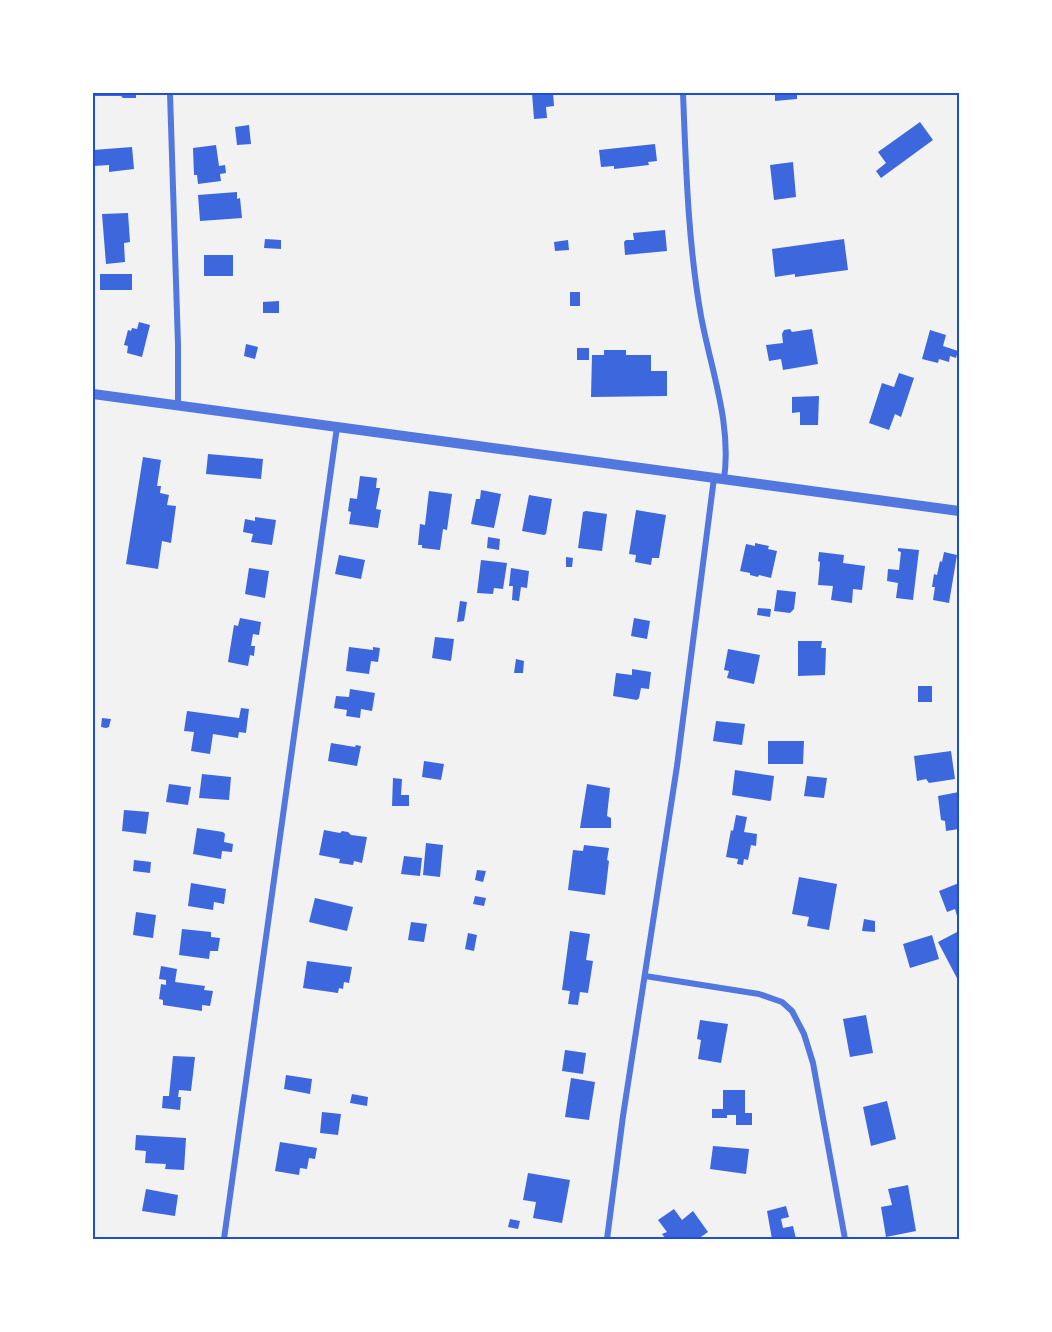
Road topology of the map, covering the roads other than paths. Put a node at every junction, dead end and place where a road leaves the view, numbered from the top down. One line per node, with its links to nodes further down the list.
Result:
1 (170, 93): 4 (street)
2 (683, 93): 6 (street)
3 (93, 394): 4 (street)
4 (178, 405): 5 (street)
5 (337, 427): 6 (street); 9 (street)
6 (719, 478): 7 (street); 8 (street)
7 (959, 511)
8 (645, 976): 10 (street); 11 (street)
9 (224, 1239)
10 (607, 1239)
11 (845, 1239)

